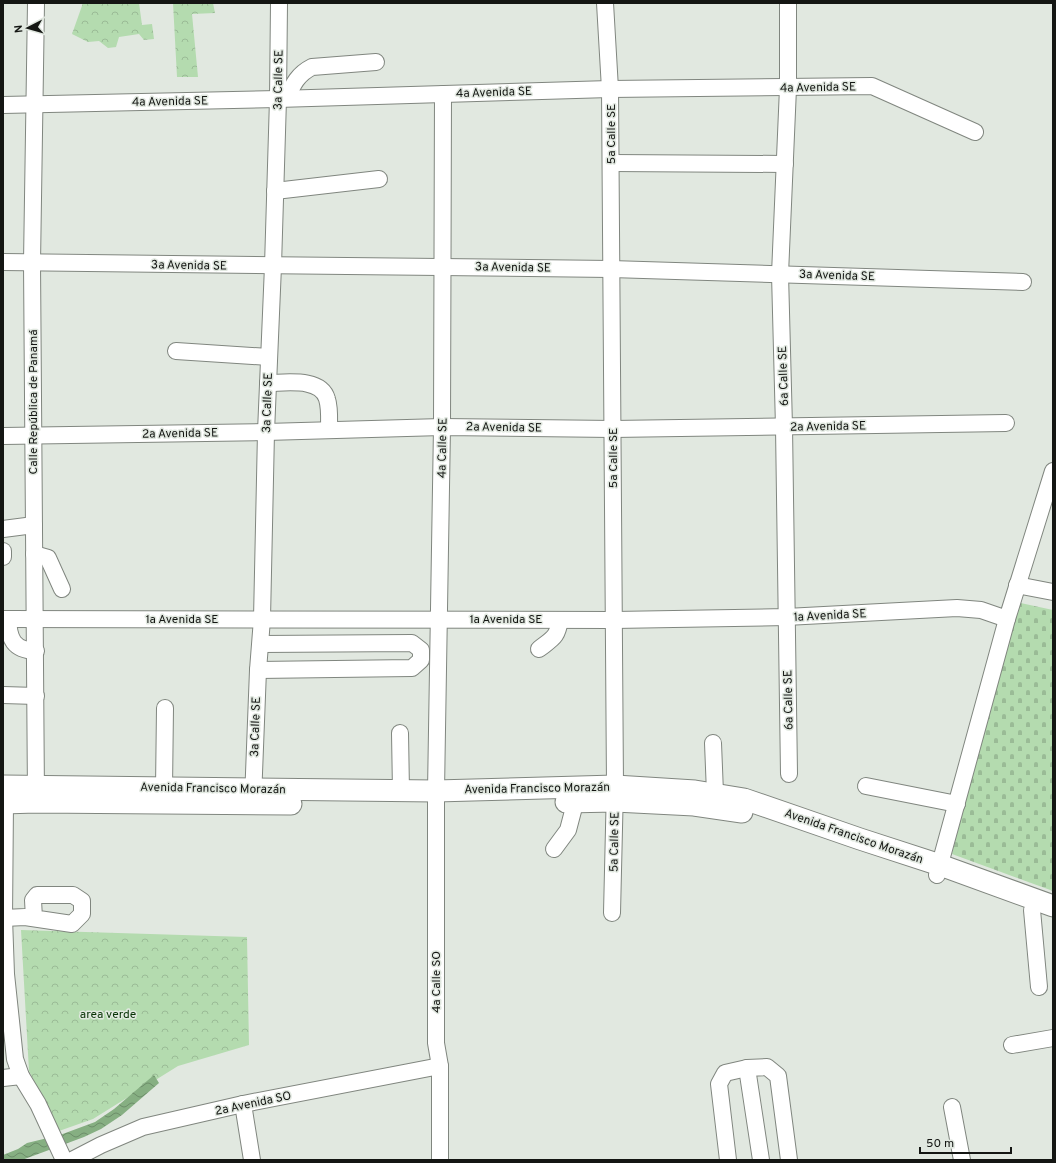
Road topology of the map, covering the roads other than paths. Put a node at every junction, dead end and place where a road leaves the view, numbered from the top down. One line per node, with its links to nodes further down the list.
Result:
1 (36, 3): 10 (street, Calle República de Panamá)
2 (279, 3): 9 (street, 3a Calle SE)
3 (605, 3): 7 (street, 5a Calle SE)
4 (788, 3): 6 (street, 6a Calle SE)
5 (376, 62): 9 (street)
6 (788, 88): 7 (street, 4a Avenida SE); 12 (street, 4a Avenida SE); 14 (street, 6a Calle SE)
7 (610, 89): 8 (street, 4a Avenida SE); 13 (street, 5a Calle SE)
8 (443, 94): 9 (street, 4a Avenida SE); 20 (street, 4a Calle SE)
9 (283, 99): 10 (street, 4a Avenida SE); 16 (street, 3a Calle SE)
10 (34, 104): 11 (street, 4a Avenida SE); 18 (street, Calle República de Panamá)
11 (3, 105)
12 (975, 132)
13 (611, 163): 14 (street); 21 (street, 5a Calle SE)
14 (785, 164): 22 (street, 6a Calle SE)
15 (379, 178): 16 (street)
16 (275, 191): 19 (street, 3a Calle SE)
17 (3, 262): 18 (street, 3a Avenida SE)
18 (32, 263): 19 (street, 3a Avenida SE); 34 (street, Calle República de Panamá)
19 (273, 266): 20 (street, 3a Avenida SE); 25 (street, 3a Calle SE)
20 (443, 267): 21 (street, 3a Avenida SE); 28 (street, 4a Calle SE)
21 (611, 269): 22 (street, 3a Avenida SE); 30 (street, 5a Calle SE)
22 (780, 274): 23 (street, 3a Avenida SE); 29 (street, 6a Calle SE)
23 (1023, 282)
24 (176, 351): 25 (street)
25 (269, 357): 26 (street, 3a Calle SE)
26 (268, 383): 31 (street); 32 (street, 3a Calle SE)
27 (1006, 423): 29 (street, 2a Avenida SE)
28 (442, 426): 30 (street, 2a Avenida SE); 31 (street, 2a Avenida SE); 48 (street, 4a Calle SE)
29 (784, 427): 30 (street, 2a Avenida SE); 44 (street, 6a Calle SE)
30 (613, 429): 51 (street, 5a Calle SE)
31 (329, 430): 32 (street, 2a Avenida SE)
32 (266, 432): 34 (street, 2a Avenida SE); 47 (street, 3a Calle SE)
33 (3, 436): 34 (street, 2a Avenida SE)
34 (33, 436): 36 (street, Calle República de Panamá)
35 (1053, 471): 41 (street)
36 (34, 525): 37 (street); 39 (street, Calle República de Panamá)
37 (3, 529)
38 (3, 551): 40 (street)
39 (34, 554): 42 (street); 45 (street, Calle República de Panamá)
40 (3, 557)
41 (1017, 585): 43 (street); 49 (street)
42 (62, 589)
43 (1053, 592)
44 (786, 617): 49 (street, 1a Avenida SE); 51 (street, 1a Avenida SE); 61 (street, 6a Calle SE)
45 (36, 618): 46 (street, 1a Avenida SE); 47 (street, 1a Avenida SE); 54 (street, Calle República de Panamá)
46 (5, 619): 54 (street)
47 (262, 619): 48 (street, 1a Avenida SE); 52 (street, 3a Calle SE)
48 (439, 619): 50 (street, 1a Avenida SE); 70 (street, 4a Calle SE)
49 (1007, 619): 72 (street)
50 (560, 620): 51 (street, 1a Avenida SE); 53 (street)
51 (614, 620): 67 (street, 5a Calle SE)
52 (261, 644): 55 (street, 3a Calle SE); 55 (street)
53 (539, 649)
54 (36, 650): 57 (street, Calle República de Panamá)
55 (258, 670): 69 (street, 3a Calle SE)
56 (3, 695): 57 (street)
57 (36, 696): 66 (street, Calle República de Panamá)
58 (164, 708): 63 (street)
59 (400, 733): 64 (street)
60 (714, 743): 65 (street)
61 (789, 774)
62 (866, 786): 72 (street)
63 (164, 788): 66 (main road, Avenida Francisco Morazán); 69 (main road, Avenida Francisco Morazán)
64 (401, 790): 69 (main road, Avenida Francisco Morazán); 70 (main road, Avenida Francisco Morazán)
65 (715, 793): 67 (main road, Avenida Francisco Morazán); 73 (main road, Avenida Francisco Morazán)
66 (36, 794): 68 (main road, Avenida Francisco Morazán); 69 (main road, Avenida Francisco Morazán)
67 (615, 794): 70 (main road, Avenida Francisco Morazán); 71 (main road, Avenida Francisco Morazán); 73 (main road, Avenida Francisco Morazán); 78 (street, 5a Calle SE)
68 (5, 795): 80 (street)
69 (253, 796): 70 (main road, Avenida Francisco Morazán)
70 (436, 797): 71 (main road, Avenida Francisco Morazán); 86 (street, 4a Calle SO)
71 (574, 802): 74 (street)
72 (957, 804): 75 (street)
73 (798, 822): 75 (main road, Avenida Francisco Morazán)
74 (554, 848)
75 (939, 870): 76 (main road, Avenida Francisco Morazán); 77 (main road, Avenida Francisco Morazán)
76 (1053, 906)
77 (1032, 910): 79 (main road, Avenida Francisco Morazán); 83 (street)
78 (612, 913)
79 (1053, 917)
80 (4, 918): 81 (street); 82 (street)
81 (34, 918)
82 (5, 974): 88 (street)
83 (1038, 987)
84 (1053, 1038): 85 (street)
85 (1012, 1045)
86 (440, 1066): 90 (street, 2a Avenida SO); 94 (street, 4a Calle SO)
87 (747, 1068): 95 (street); 96 (street); 97 (street)
88 (21, 1076): 89 (street); 92 (street)
89 (3, 1078)
90 (243, 1104): 92 (street, 2a Avenida SO); 93 (street)
91 (952, 1107): 98 (street)
92 (66, 1158)
93 (252, 1160)
94 (440, 1160)
95 (728, 1160)
96 (761, 1160)
97 (789, 1160)
98 (962, 1160)

